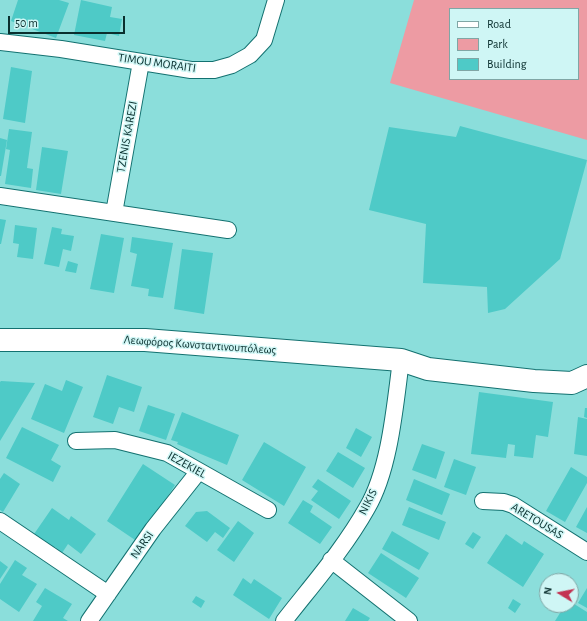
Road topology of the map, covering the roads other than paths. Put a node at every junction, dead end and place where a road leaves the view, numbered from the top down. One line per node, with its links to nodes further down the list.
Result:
1 (276, 0): 3 (street, TIMOU MORAITI)
2 (0, 42): 3 (street, TIMOU MORAITI)
3 (141, 62): 5 (street, TZENIS KAREZI)
4 (0, 196): 5 (street)
5 (114, 213): 6 (street)
6 (228, 230)
7 (0, 340): 8 (street, Λεωφόρος Κωνσταντινουπόλεως)
8 (400, 360): 9 (street, Λεωφόρος Κωνσταντινουπόλεως); 16 (street, NIKIS)
9 (587, 376)
10 (76, 440): 11 (street, IEZEKIEL)
11 (199, 471): 13 (street, IEZEKIEL); 17 (street, NARSI)
12 (483, 501): 15 (street, ARETOUSAS)
13 (268, 510)
14 (0, 521): 17 (street)
15 (587, 552)
16 (331, 560): 19 (street, NIKIS); 20 (street)
17 (108, 594): 18 (street, NARSI)
18 (89, 621)
19 (284, 621)
20 (409, 621)

